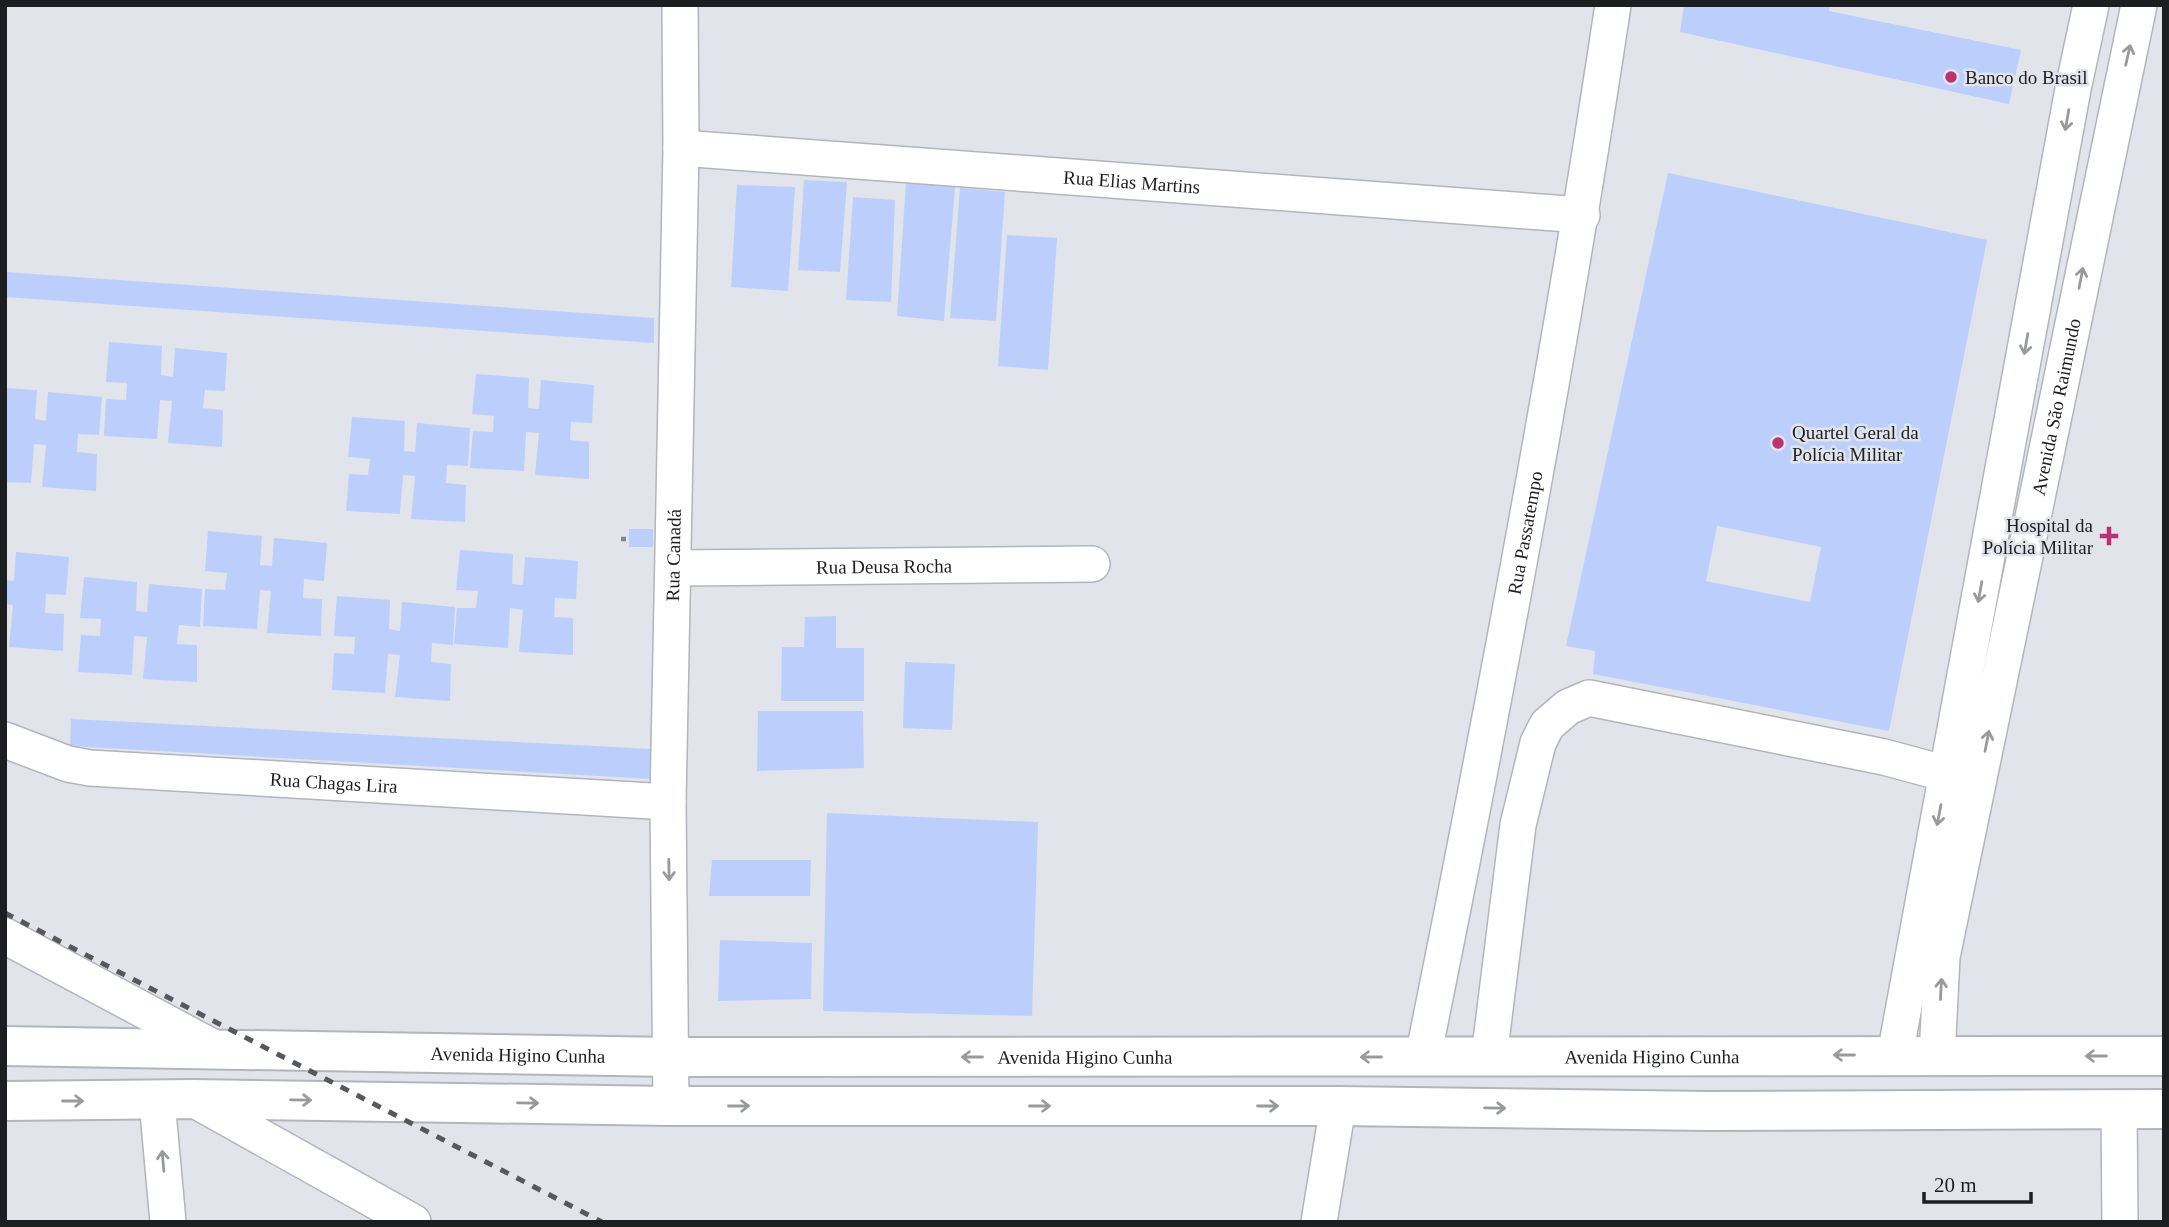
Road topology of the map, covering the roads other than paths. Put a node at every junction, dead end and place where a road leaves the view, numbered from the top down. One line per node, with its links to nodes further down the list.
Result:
1 (680, 5): 5 (street, Rua Canadá)
2 (1613, 5): 6 (street, Rua Passatempo)
3 (2091, 5): 10 (street, Avenida São Raimundo, one-way to 10)
4 (2139, 5): 10 (street, Avenida São Raimundo, one-way to 4)
5 (681, 148): 6 (street, Rua Elias Martins); 8 (street, Rua Canadá)
6 (1582, 215): 12 (street, Rua Passatempo)
7 (1092, 564): 8 (street, Rua Deusa Rocha)
8 (674, 568): 11 (street, Rua Canadá)
9 (5, 740): 11 (street, Rua Chagas Lira)
10 (1963, 778): 13 (street); 17 (street, Avenida São Raimundo, one-way to 17); 22 (street, Avenida São Raimundo, one-way to 10)
11 (668, 802): 19 (street, Rua Canadá, one-way to 19)
12 (1470, 824): 13 (street); 20 (street, Rua Passatempo)
13 (1518, 825): 21 (street)
14 (5, 936): 16 (street)
15 (5, 1046): 16 (main road, Avenida Higino Cunha)
16 (214, 1048): 19 (main road, Avenida Higino Cunha)
17 (1895, 1055): 21 (main road, Avenida Higino Cunha, one-way to 21); 22 (main road, Avenida Higino Cunha)
18 (2164, 1056): 22 (main road, Avenida Higino Cunha, one-way to 22)
19 (671, 1057): 20 (main road, Avenida Higino Cunha, one-way to 19); 25 (street, Rua Canadá)
20 (1423, 1057): 21 (main road, Avenida Higino Cunha)
21 (1489, 1057)
22 (1937, 1057)
23 (175, 1100): 24 (main road, one-way to 23); 25 (main road, one-way to 25); 29 (street, one-way to 23); 30 (street)
24 (5, 1101)
25 (671, 1106): 26 (main road, one-way to 26)
26 (1338, 1107): 27 (main road, one-way to 27); 31 (street)
27 (2119, 1110): 28 (main road); 32 (street)
28 (2164, 1110)
29 (168, 1222)
30 (412, 1222)
31 (1319, 1222)
32 (2120, 1222)

